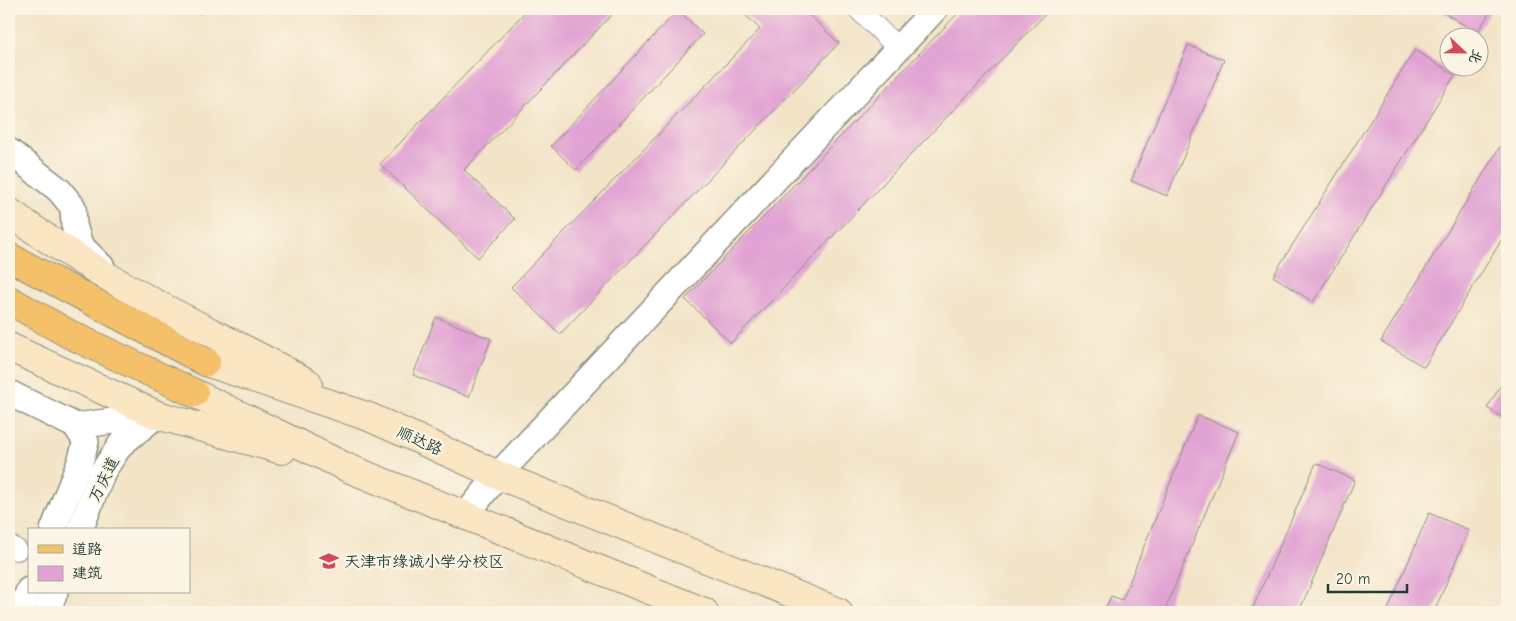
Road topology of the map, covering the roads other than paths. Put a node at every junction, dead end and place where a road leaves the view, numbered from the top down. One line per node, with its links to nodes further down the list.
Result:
1 (858, 9): 3 (street)
2 (935, 9): 3 (street)
3 (899, 49): 15 (street)
4 (9, 151): 7 (street)
5 (9, 212): 7 (main road)
6 (9, 257): 12 (main road, 顺达路)
7 (118, 283): 12 (main road)
8 (9, 300): 14 (main road)
9 (9, 347): 11 (main road)
10 (9, 393): 13 (street)
11 (157, 415): 13 (street); 14 (main road); 18 (street, 万庆道)
12 (369, 417): 15 (main road, 顺达路)
13 (76, 426): 17 (street, 万庆道)
14 (348, 468): 16 (main road)
15 (498, 475): 16 (street); 24 (main road, 顺达路)
16 (465, 516): 23 (main road)
17 (54, 528)
18 (81, 528)
19 (28, 592): 21 (street)
20 (54, 594): 22 (street)
21 (20, 612)
22 (47, 612)
23 (704, 612)
24 (838, 612)

